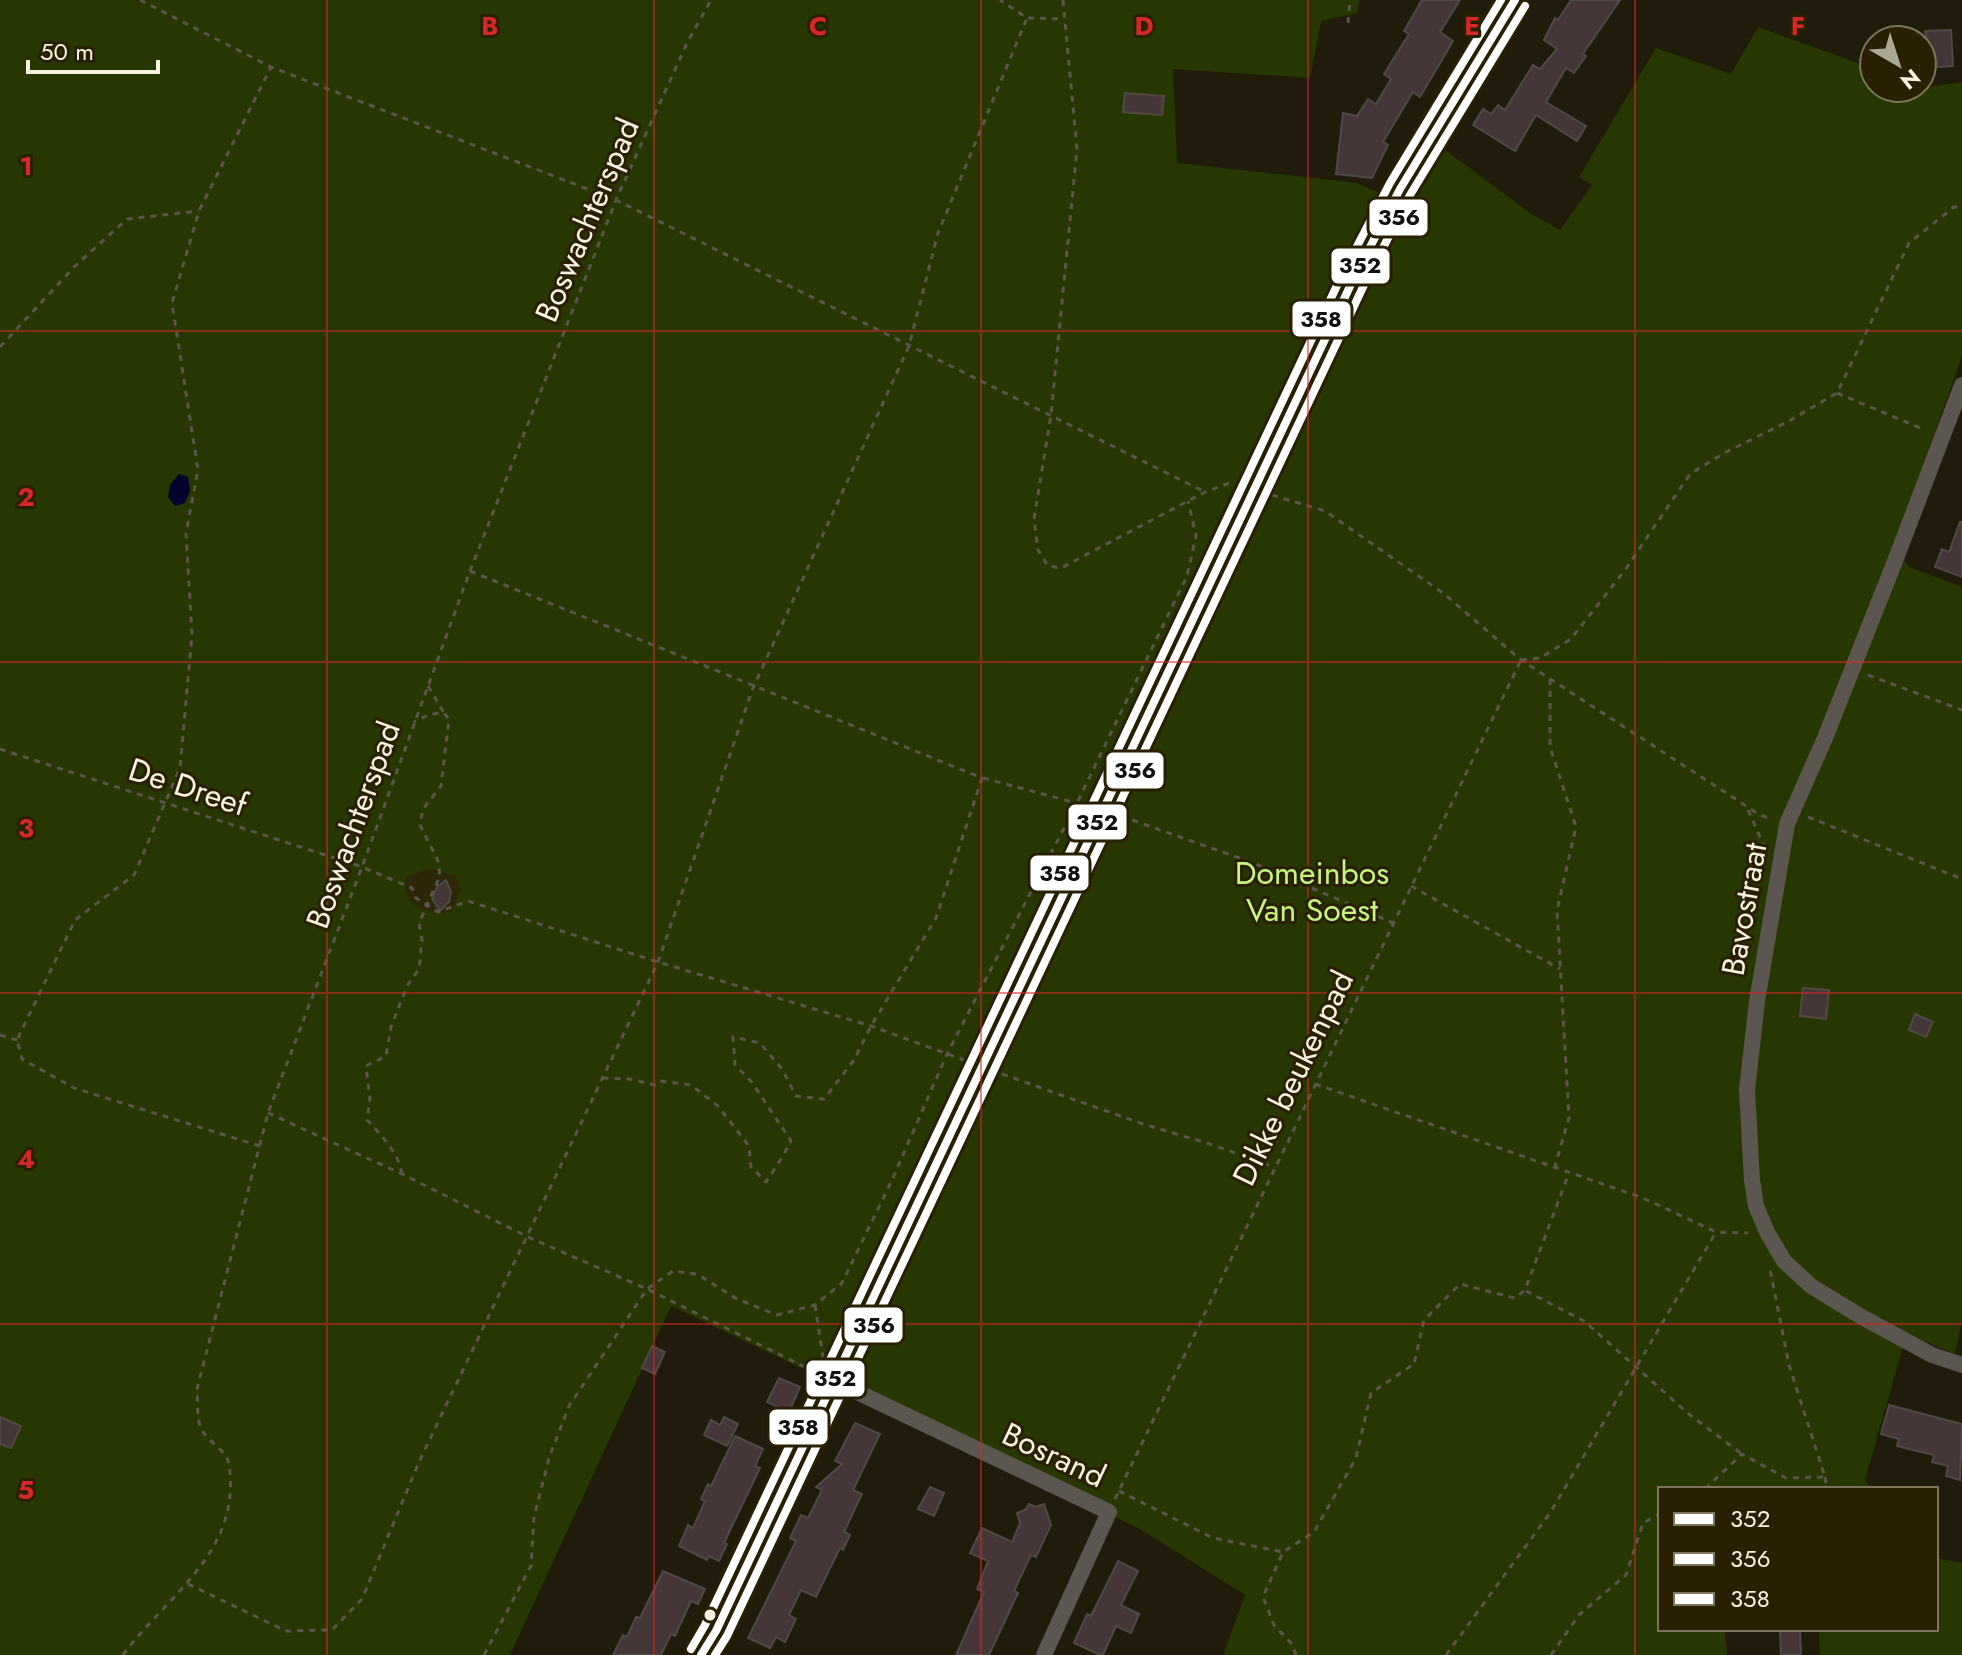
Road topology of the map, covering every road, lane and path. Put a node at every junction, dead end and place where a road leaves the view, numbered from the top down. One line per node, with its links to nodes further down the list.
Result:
1 (140, 0): 10 (path)
2 (711, 0): 11 (path, Boswachterspad)
3 (1000, 0): 7 (path)
4 (1063, 0): 8 (path)
5 (1350, 0): 9 (path)
6 (1515, 0): 20 (street)
7 (1027, 18): 8 (path); 14 (path)
8 (1064, 19): 18 (path)
9 (1348, 23)
10 (271, 67): 11 (path); 13 (path)
11 (616, 200): 14 (path); 23 (path, Boswachterspad)
12 (1962, 207): 17 (path)
13 (199, 211): 15 (path); 34 (path)
14 (909, 346): 18 (path); 28 (path)
15 (0, 347)
16 (1962, 385): 19 (street, Bavostraat)
17 (1837, 393): 19 (path); 24 (path)
18 (1051, 415): 21 (path); 22 (path)
19 (1942, 441): 25 (street, Bavostraat)
20 (1256, 486): 21 (path); 24 (path); 37 (street)
21 (1205, 492): 22 (path)
22 (1188, 501): 35 (path)
23 (470, 571): 27 (path, Boswachterspad); 28 (path)
24 (1521, 660): 26 (path); 42 (path, Dikke beukenpad)
25 (1851, 669): 29 (path); 38 (street, Bavostraat)
26 (1550, 679): 36 (path); 46 (path)
27 (428, 686): 30 (path); 31 (path, Boswachterspad)
28 (753, 688): 33 (path); 45 (path)
29 (1962, 710)
30 (444, 713): 31 (path); 43 (path)
31 (414, 722): 39 (path, Boswachterspad)
32 (0, 749): 34 (path, De Dreef)
33 (982, 778): 35 (path); 47 (path)
34 (165, 803): 39 (path, De Dreef); 49 (path)
35 (1077, 803): 37 (path); 50 (path)
36 (1746, 806): 38 (path); 40 (path)
37 (1104, 810): 44 (path); 51 (street)
38 (1790, 818): 40 (street, Bavostraat); 41 (path)
39 (362, 867): 43 (path, De Dreef); 54 (path, Boswachterspad)
40 (1777, 875): 61 (street, Bavostraat)
41 (1962, 879)
42 (1411, 886): 44 (path, Dikke beukenpad); 46 (path)
43 (426, 905): 45 (path); 59 (path)
44 (1393, 923): 53 (path, Dikke beukenpad)
45 (658, 962): 47 (path); 52 (path)
46 (1560, 969): 57 (path)
47 (871, 1026): 50 (path); 52 (path)
48 (0, 1035): 49 (path)
49 (17, 1040): 55 (path)
50 (947, 1054): 51 (path); 66 (path)
51 (982, 1067): 56 (path); 69 (street)
52 (601, 1078): 62 (path)
53 (1315, 1084): 56 (path, Dikke beukenpad); 57 (path)
54 (268, 1113): 55 (path, Boswachterspad); 59 (path)
55 (260, 1146): 78 (path, Boswachterspad)
56 (1274, 1167): 74 (path, Dikke beukenpad)
57 (1555, 1168): 58 (path)
58 (1569, 1173): 60 (path); 65 (path)
59 (402, 1174): 62 (path)
60 (1716, 1232): 61 (path); 68 (path)
61 (1767, 1232): 67 (street, Bavostraat)
62 (528, 1237): 64 (path); 78 (path)
63 (1769, 1263): 71 (path)
64 (647, 1289): 66 (path); 69 (path); 80 (path)
65 (1525, 1290): 68 (path); 77 (path)
66 (815, 1305): 69 (path)
67 (1962, 1365)
68 (1637, 1366): 70 (path); 84 (path)
69 (834, 1381): 75 (street, Bosrand); 81 (street)
70 (1742, 1454): 71 (path); 72 (path)
71 (1825, 1477): 73 (path)
72 (1707, 1487)
73 (1827, 1487)
74 (1119, 1491): 75 (path, Dikke beukenpad); 77 (path)
75 (1109, 1512): 82 (street, Bosrand)
76 (1658, 1515): 85 (path)
77 (1283, 1552): 83 (path)
78 (188, 1584): 79 (path, Boswachterspad)
79 (123, 1655)
80 (484, 1655)
81 (701, 1655)
82 (1044, 1655)
83 (1296, 1655)
84 (1446, 1655)
85 (1551, 1655)

